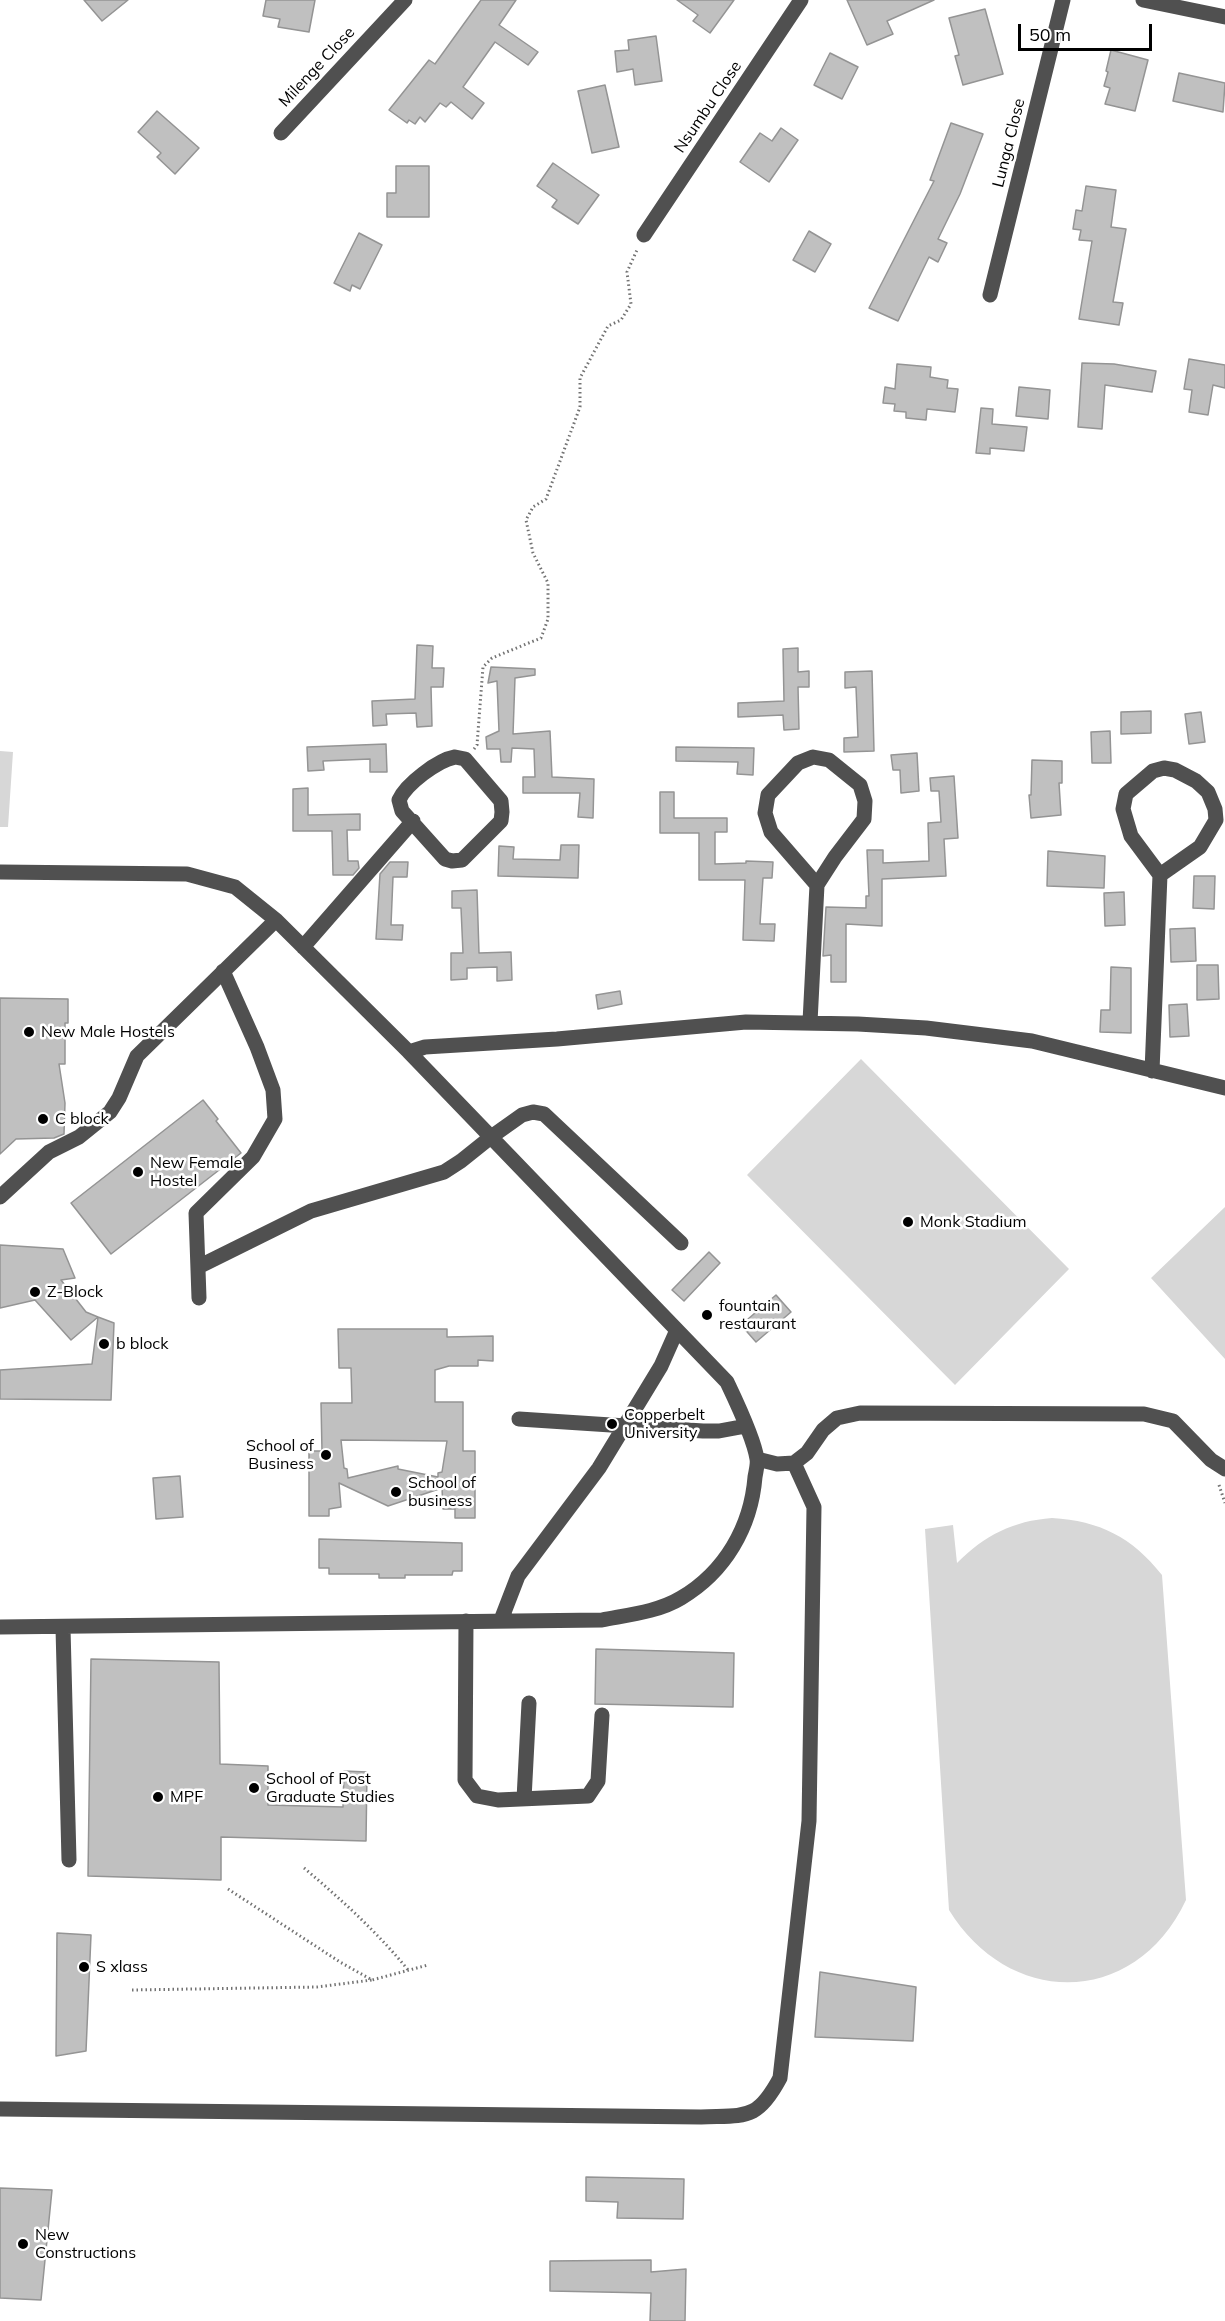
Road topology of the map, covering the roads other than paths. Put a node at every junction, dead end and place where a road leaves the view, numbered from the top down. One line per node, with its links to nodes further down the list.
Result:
1 (405, 0): 7 (street, Milenge Close)
2 (801, 0): 8 (street, Nsumbu Close)
3 (1063, 0): 9 (street, Lunga Close)
4 (1143, 0): 5 (street)
5 (1174, 3): 6 (street)
6 (1225, 17)
7 (281, 132)
8 (644, 235)
9 (990, 295)
10 (413, 821): 10 (street); 15 (street)
11 (0, 872): 14 (street)
12 (1160, 875): 12 (street); 19 (street)
13 (817, 885): 13 (street); 17 (street)
14 (276, 920): 15 (street); 16 (street)
15 (303, 946): 18 (street)
16 (222, 971): 22 (street); 24 (street)
17 (810, 1022): 18 (street); 19 (street)
18 (409, 1052): 21 (street)
19 (1152, 1071): 20 (street)
20 (1225, 1088)
21 (491, 1137): 23 (street); 24 (street); 26 (street)
22 (0, 1197)
23 (681, 1243)
24 (198, 1267): 25 (street)
25 (200, 1298)
26 (677, 1330): 28 (street); 29 (street)
27 (519, 1419): 28 (street)
28 (624, 1426): 29 (street); 33 (street)
29 (746, 1426): 30 (street)
30 (757, 1459): 31 (street); 33 (street)
31 (794, 1462): 32 (street); 41 (street)
32 (1225, 1469)
33 (501, 1620): 34 (street)
34 (466, 1621): 36 (street); 39 (street)
35 (0, 1628): 36 (street)
36 (63, 1628): 40 (street)
37 (529, 1703): 39 (street)
38 (602, 1715): 39 (street)
39 (524, 1799)
40 (69, 1860)
41 (0, 2109)

